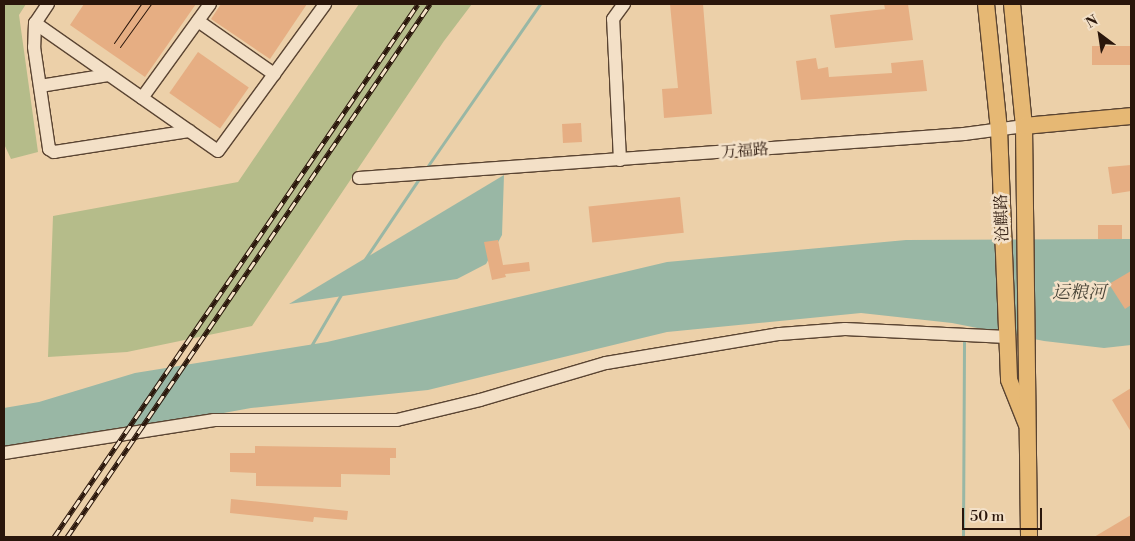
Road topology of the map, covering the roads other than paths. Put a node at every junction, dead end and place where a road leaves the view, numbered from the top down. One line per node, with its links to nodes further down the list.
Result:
1 (48, 4): 8 (street)
2 (210, 4): 7 (street)
3 (325, 4): 9 (street)
4 (624, 4): 17 (street)
5 (986, 4): 15 (main road, 沧麒路)
6 (1012, 4): 14 (main road, 沧麒路)
7 (198, 21): 9 (street); 12 (street)
8 (35, 23): 10 (street); 11 (street)
9 (274, 74): 16 (street)
10 (108, 75): 11 (street); 12 (street)
11 (40, 86): 16 (street)
12 (142, 98): 16 (street)
13 (1131, 116): 14 (main road, 万福路)
14 (1024, 126): 15 (street, 万福路); 20 (main road, 沧麒路)
15 (999, 129): 17 (street, 万福路); 19 (main road, 沧麒路)
16 (188, 130)
17 (620, 160): 18 (street, 万福路)
18 (359, 178)
19 (1007, 337): 20 (main road, 沧麒路); 21 (street)
20 (1029, 430): 22 (main road, 沧麒路)
21 (4, 453)
22 (1029, 537)

